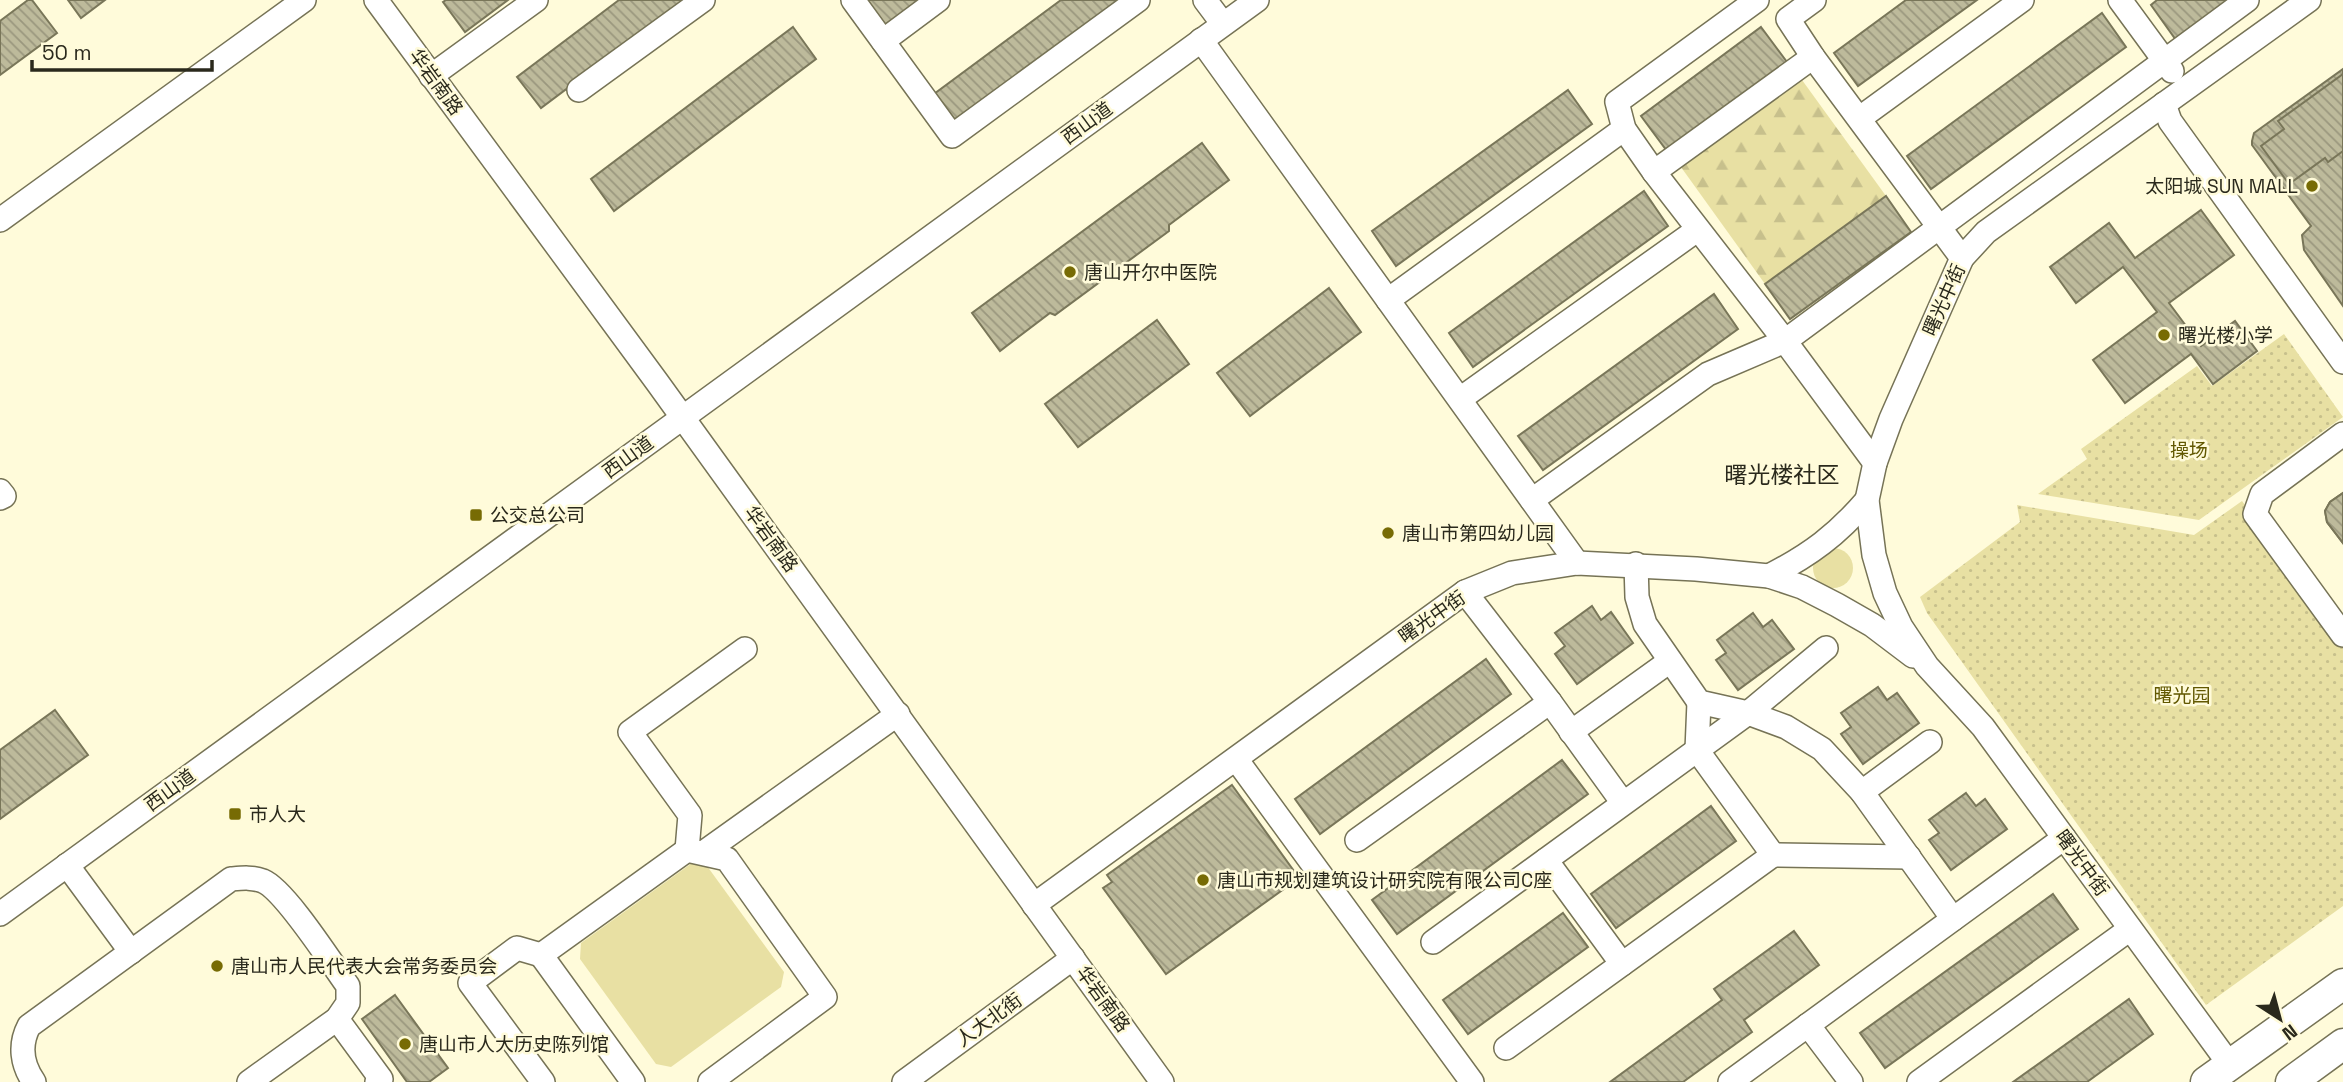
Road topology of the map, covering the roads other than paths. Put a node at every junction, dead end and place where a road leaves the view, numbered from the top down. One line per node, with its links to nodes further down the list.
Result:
1 (304, 0): 30 (street)
2 (376, 0): 23 (street, 华岩南路)
3 (536, 0): 23 (street)
4 (703, 0): 25 (street)
5 (853, 0): 20 (street)
6 (938, 0): 20 (street)
7 (1138, 0): 20 (street)
8 (1205, 0): 18 (street)
9 (1257, 0): 18 (street, 西山道)
10 (1757, 0): 28 (street)
11 (1765, 0): 17 (street)
12 (1814, 0): 17 (street)
13 (2022, 0): 27 (street)
14 (2120, 0): 22 (street)
15 (2247, 0): 22 (street)
16 (2309, 0): 24 (street, 曙光中街)
17 (1788, 19): 21 (street)
18 (1223, 24): 19 (street, 西山道)
19 (1201, 40): 34 (street); 39 (street, 西山道)
20 (883, 41)
21 (1814, 57): 27 (street); 29 (street)
22 (2165, 61): 24 (street); 31 (street)
23 (431, 76): 39 (street, 华岩南路)
24 (2186, 89): 26 (street, 曙光中街)
25 (579, 90)
26 (2164, 104): 33 (street, 曙光中街); 36 (street); 37 (street)
27 (1860, 118): 31 (street)
28 (1624, 129): 29 (street); 34 (street)
29 (1654, 172): 32 (street)
30 (0, 220)
31 (1940, 227): 33 (street); 35 (street)
32 (1697, 230): 35 (street); 38 (street)
33 (1962, 258): 42 (street, 曙光中街)
34 (1388, 300): 38 (street)
35 (1785, 341): 42 (street); 45 (street)
36 (2343, 349)
37 (2343, 362)
38 (1460, 399): 45 (street)
39 (682, 417): 60 (street, 华岩南路); 73 (street, 西山道)
40 (2343, 434): 52 (street)
41 (2343, 442): 51 (street)
42 (1875, 463): 46 (street, 曙光中街)
43 (0, 491): 44 (street)
44 (0, 498)
45 (1532, 500): 47 (street)
46 (1867, 500): 49 (street); 56 (street, 曙光中街)
47 (1577, 562): 48 (street, 曙光中街); 50 (street, 曙光中街)
48 (1636, 564): 49 (street, 曙光中街); 55 (street)
49 (1769, 576): 56 (street, 曙光中街)
50 (1465, 592): 57 (street); 64 (street, 曙光中街)
51 (2343, 622)
52 (2343, 635)
53 (1826, 648): 59 (street)
54 (746, 649): 69 (street)
55 (1670, 661): 58 (street); 61 (street)
56 (1927, 666): 67 (street, 曙光中街)
57 (1549, 702): 61 (street); 68 (street)
58 (1699, 702): 59 (street); 63 (street)
59 (1748, 713): 63 (street); 65 (street)
60 (898, 714): 69 (street); 74 (street, 华岩南路)
61 (1571, 732): 66 (street)
62 (1930, 742): 65 (street)
63 (1697, 750): 66 (street); 70 (street)
64 (1236, 760): 74 (street, 曙光中街); 97 (street)
65 (1862, 792): 71 (street)
66 (1623, 803): 72 (street)
67 (2064, 838): 76 (street); 77 (street, 曙光中街)
68 (1357, 840)
69 (695, 852): 80 (street); 94 (street)
70 (1773, 855): 71 (street); 82 (street)
71 (1909, 857): 76 (street)
72 (1546, 860): 78 (street); 82 (street)
73 (67, 865): 75 (street, 西山道); 79 (street)
74 (1034, 905): 81 (street, 华岩南路)
75 (0, 914)
76 (1953, 919): 85 (street)
77 (2130, 929): 88 (street, 曙光中街); 100 (street)
78 (1433, 942)
79 (131, 952): 84 (street); 89 (street)
80 (541, 956): 92 (street); 93 (street)
81 (1073, 958): 95 (street, 人大北街); 96 (street, 华岩南路)
82 (1622, 964): 87 (street)
83 (2343, 984): 88 (main road)
84 (337, 1019): 90 (street); 91 (street)
85 (1808, 1025): 98 (street); 99 (street)
86 (2343, 1044): 102 (main road)
87 (1506, 1048)
88 (2230, 1065): 101 (main road)
89 (34, 1082)
90 (249, 1082)
91 (377, 1082)
92 (543, 1082)
93 (633, 1082)
94 (710, 1082)
95 (904, 1082)
96 (1162, 1082)
97 (1472, 1082)
98 (1730, 1082)
99 (1851, 1082)
100 (1919, 1082)
101 (2206, 1082)
102 (2291, 1082)

